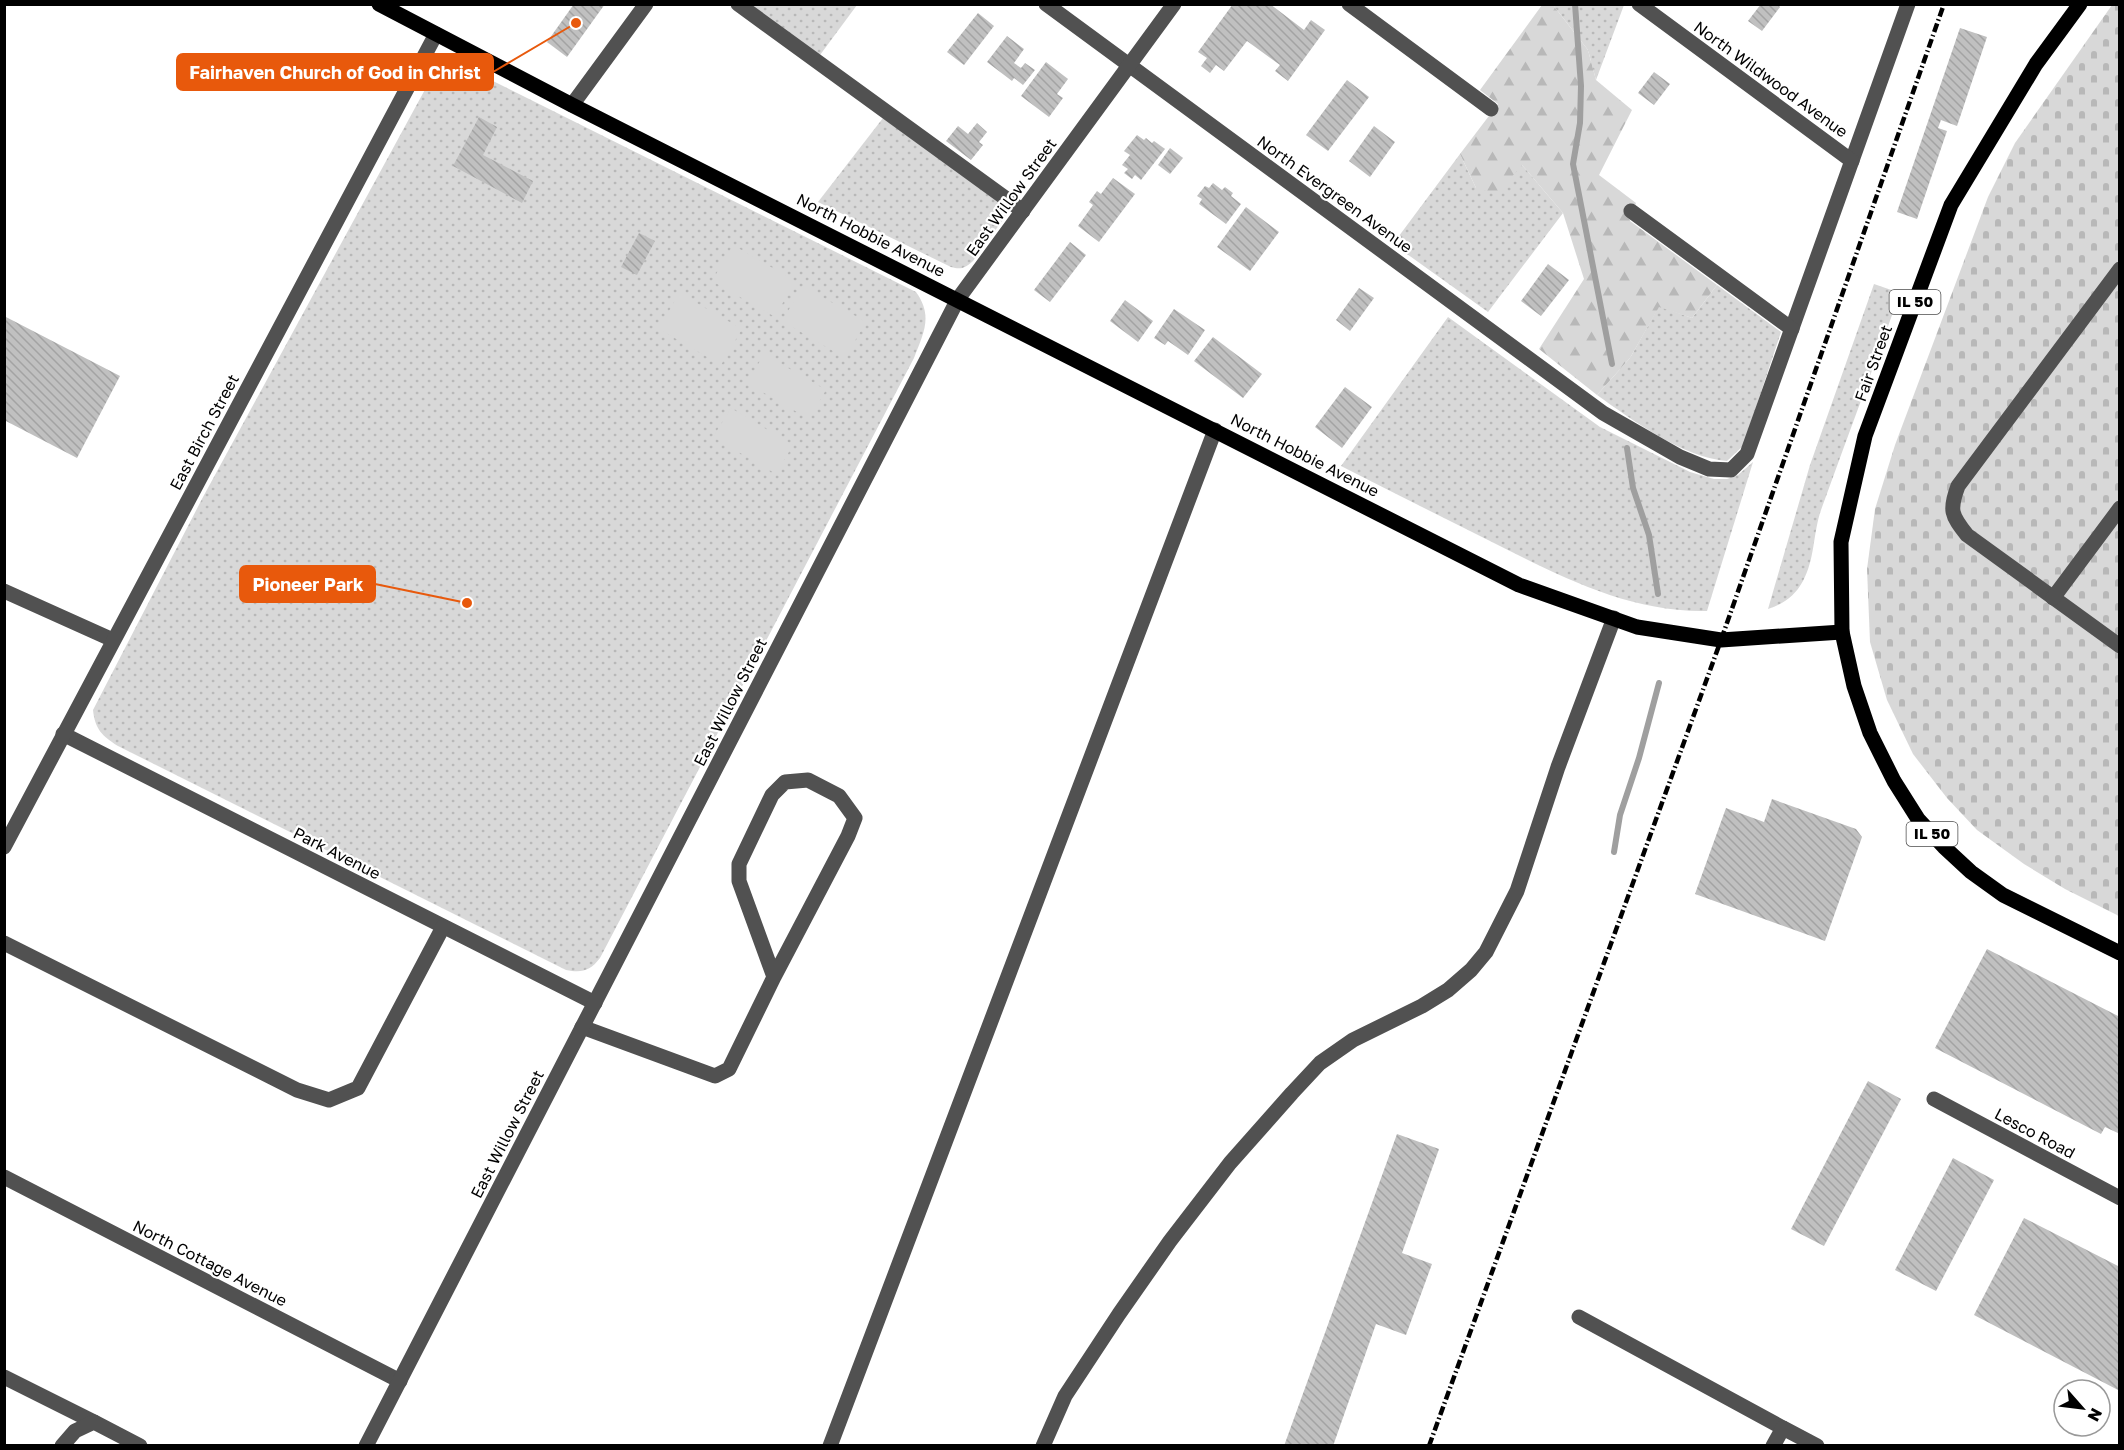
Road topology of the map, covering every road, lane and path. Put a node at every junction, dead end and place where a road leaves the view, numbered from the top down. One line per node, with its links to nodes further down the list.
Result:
1 (379, 4): 10 (main road, North Hobbie Avenue)
2 (646, 4): 12 (street)
3 (738, 4): 15 (street)
4 (1046, 4): 11 (street, North Evergreen Avenue)
5 (1174, 4): 11 (street, East Willow Street)
6 (1348, 4): 13 (street)
7 (1639, 4): 14 (street, North Wildwood Avenue)
8 (1908, 4): 14 (street)
9 (2080, 4): 25 (main road, Fair Street / IL 50)
10 (436, 34): 12 (main road, North Hobbie Avenue); 26 (street, East Birch Street)
11 (1130, 66): 15 (street, East Willow Street); 19 (street, North Evergreen Avenue)
12 (572, 105): 18 (main road, North Hobbie Avenue)
13 (1491, 109)
14 (1852, 161): 19 (street)
15 (1023, 211): 18 (street, East Willow Street)
16 (1631, 211): 19 (street)
17 (2120, 269): 23 (street)
18 (958, 299): 20 (main road, North Hobbie Avenue); 34 (street, East Willow Street)
19 (1792, 329)
20 (1215, 430): 24 (main road, North Hobbie Avenue); 47 (street)
21 (2120, 508): 23 (street)
22 (4, 591): 26 (street)
23 (2053, 597): 27 (street)
24 (1614, 618): 25 (main road, North Hobbie Avenue); 48 (street)
25 (1842, 632): 32 (main road, IL 50)
26 (113, 640): 28 (street, East Birch Street)
27 (2120, 646)
28 (63, 734): 29 (street, East Birch Street); 30 (street, Park Avenue)
29 (4, 847)
30 (443, 927): 31 (street); 34 (street, Park Avenue)
31 (4, 943)
32 (2120, 953)
33 (774, 977): 33 (street); 35 (street)
34 (595, 1004): 35 (street, East Willow Street)
35 (582, 1028): 41 (street, East Willow Street)
36 (1934, 1099): 38 (street, Lesco Road)
37 (4, 1177): 41 (street, North Cottage Avenue)
38 (2120, 1198)
39 (1579, 1317): 43 (street)
40 (4, 1377): 42 (street)
41 (400, 1381): 46 (street, East Willow Street)
42 (94, 1422): 44 (street); 45 (street)
43 (1783, 1428): 49 (street); 50 (street)
44 (63, 1446)
45 (140, 1446)
46 (366, 1446)
47 (830, 1446)
48 (1043, 1446)
49 (1773, 1446)
50 (1816, 1446)

